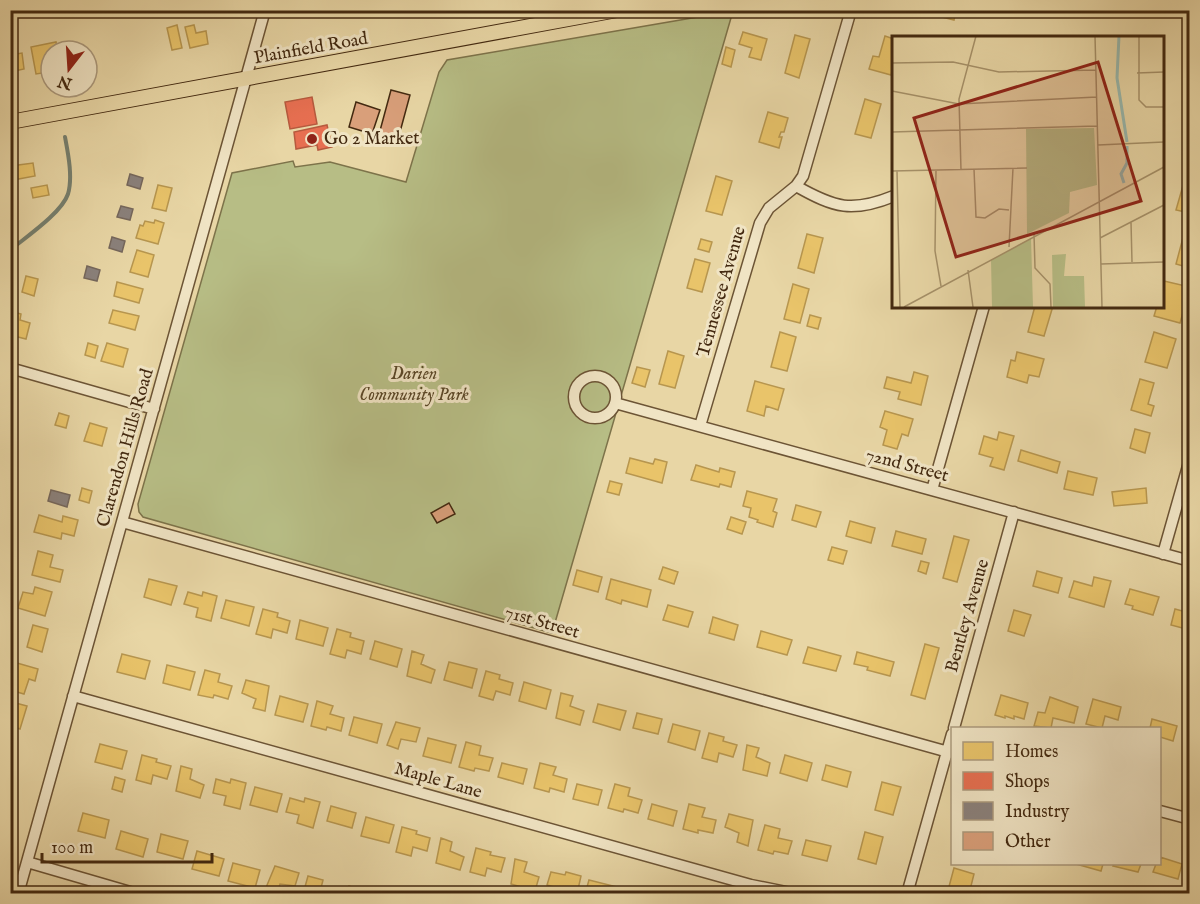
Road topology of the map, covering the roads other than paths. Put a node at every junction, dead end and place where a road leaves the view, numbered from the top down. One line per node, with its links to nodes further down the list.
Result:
1 (265, 10): 4 (street, Clarendon Hills Road)
2 (618, 10): 4 (main road, Plainfield Road)
3 (851, 10): 6 (street, Tennessee Avenue)
4 (246, 79): 5 (main road, Plainfield Road); 11 (street, Clarendon Hills Road)
5 (10, 122)
6 (796, 186): 7 (street); 12 (street, Tennessee Avenue)
7 (892, 197)
8 (983, 308): 14 (street)
9 (10, 368): 11 (street)
10 (615, 403): 12 (street, 72nd Street)
11 (154, 409): 16 (street, Clarendon Hills Road)
12 (700, 426): 14 (street, 72nd Street)
13 (1190, 459): 17 (street)
14 (932, 490): 15 (street, 72nd Street)
15 (1014, 512): 17 (street, 72nd Street); 20 (street, Bentley Avenue)
16 (122, 522): 19 (street, Clarendon Hills Road); 21 (street, 71st Street)
17 (1163, 554): 18 (street, 72nd Street)
18 (1190, 561)
19 (73, 696): 24 (street, Clarendon Hills Road); 27 (street, Maple Lane)
20 (955, 727)
21 (950, 752): 28 (street)
22 (1161, 811): 23 (street)
23 (1190, 819)
24 (27, 862): 25 (street, Clarendon Hills Road); 26 (street)
25 (18, 894)
26 (137, 894)
27 (796, 894)
28 (907, 894)

